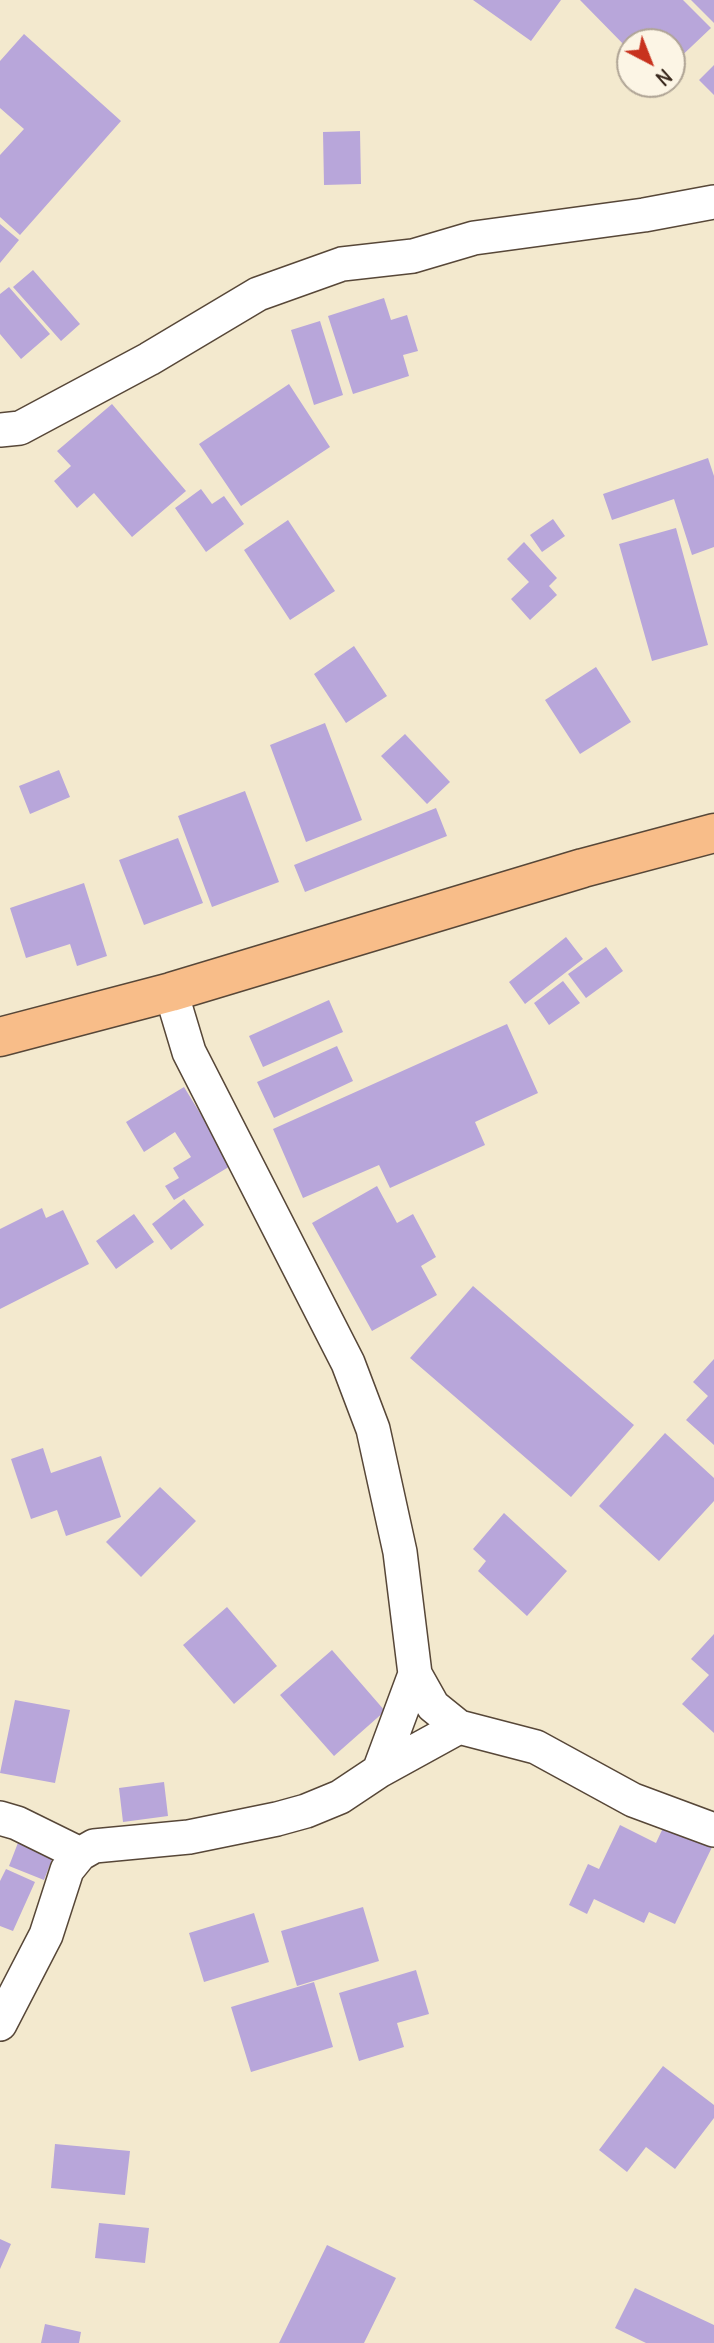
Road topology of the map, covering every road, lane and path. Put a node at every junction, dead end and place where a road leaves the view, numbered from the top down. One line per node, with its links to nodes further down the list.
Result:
1 (714, 202): 2 (street)
2 (0, 430)
3 (714, 833): 4 (main road)
4 (171, 992): 5 (main road); 6 (street)
5 (0, 1037)
6 (415, 1674): 7 (street); 8 (street)
7 (459, 1727): 8 (street); 10 (street)
8 (379, 1771): 11 (street)
9 (0, 1818): 11 (street)
10 (714, 1829)
11 (80, 1854): 12 (street)
12 (0, 2024)

